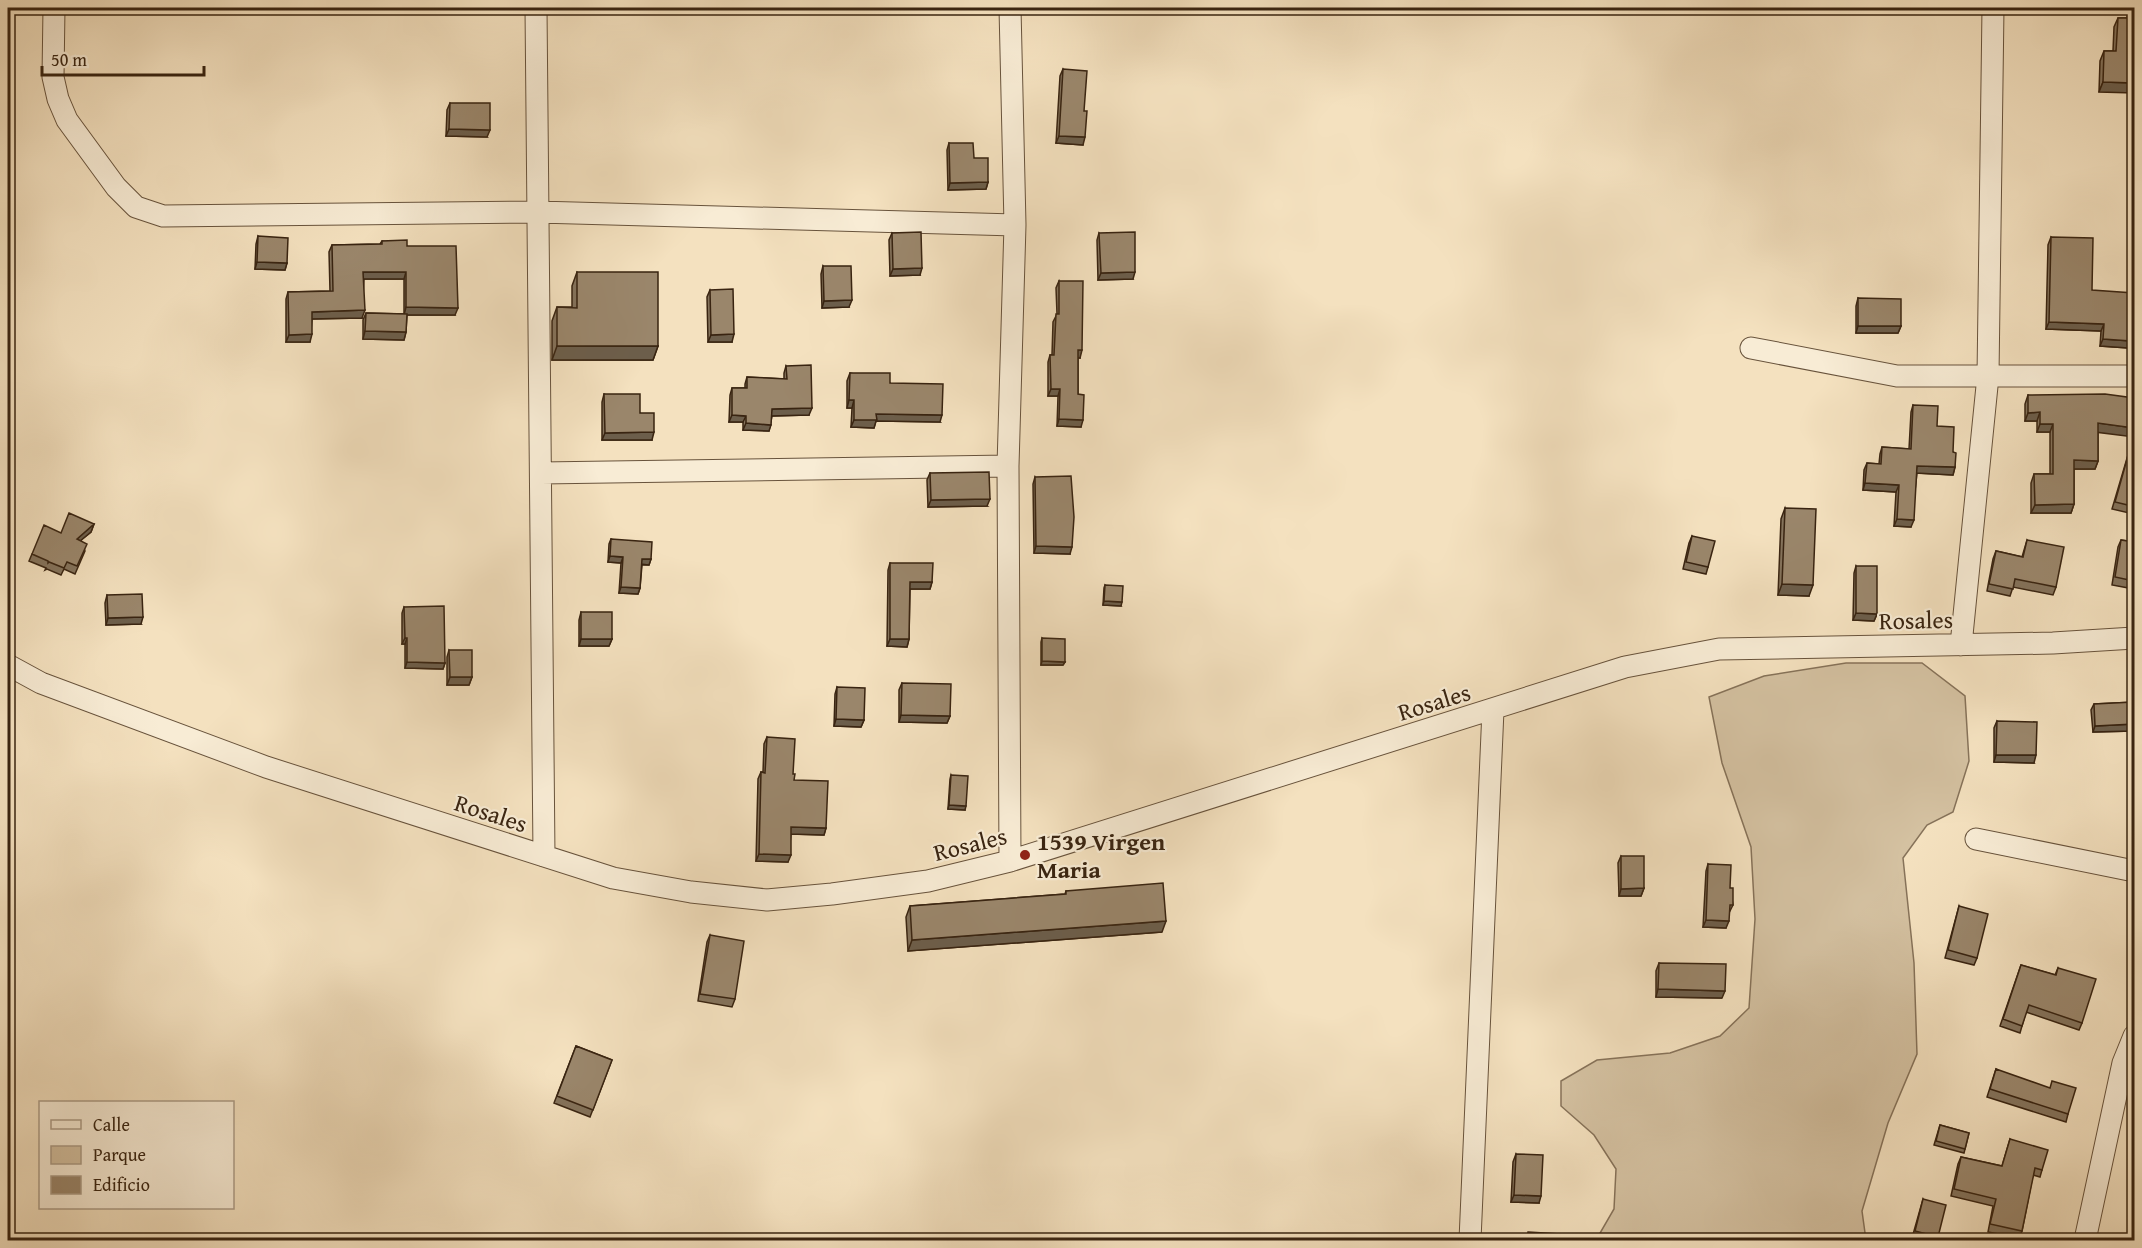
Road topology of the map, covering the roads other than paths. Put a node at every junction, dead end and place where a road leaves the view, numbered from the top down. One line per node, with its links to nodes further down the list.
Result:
1 (54, 8): 5 (street)
2 (536, 8): 5 (street)
3 (1010, 8): 6 (street)
4 (1993, 8): 8 (street)
5 (538, 212): 6 (street); 11 (street)
6 (1015, 225): 10 (street)
7 (1751, 348): 8 (street)
8 (1988, 376): 9 (street); 13 (street)
9 (2134, 376)
10 (1008, 466): 11 (street); 18 (street)
11 (541, 473): 17 (street)
12 (2134, 639): 13 (street, Rosales)
13 (1961, 645): 15 (street, Rosales)
14 (8, 665): 17 (street, Rosales)
15 (1493, 710): 18 (street, Rosales); 21 (street)
16 (1976, 839): 19 (street)
17 (544, 856): 18 (street, Rosales)
18 (1010, 861)
19 (2134, 871)
20 (2134, 1036): 22 (street)
21 (1470, 1240)
22 (2085, 1240)

